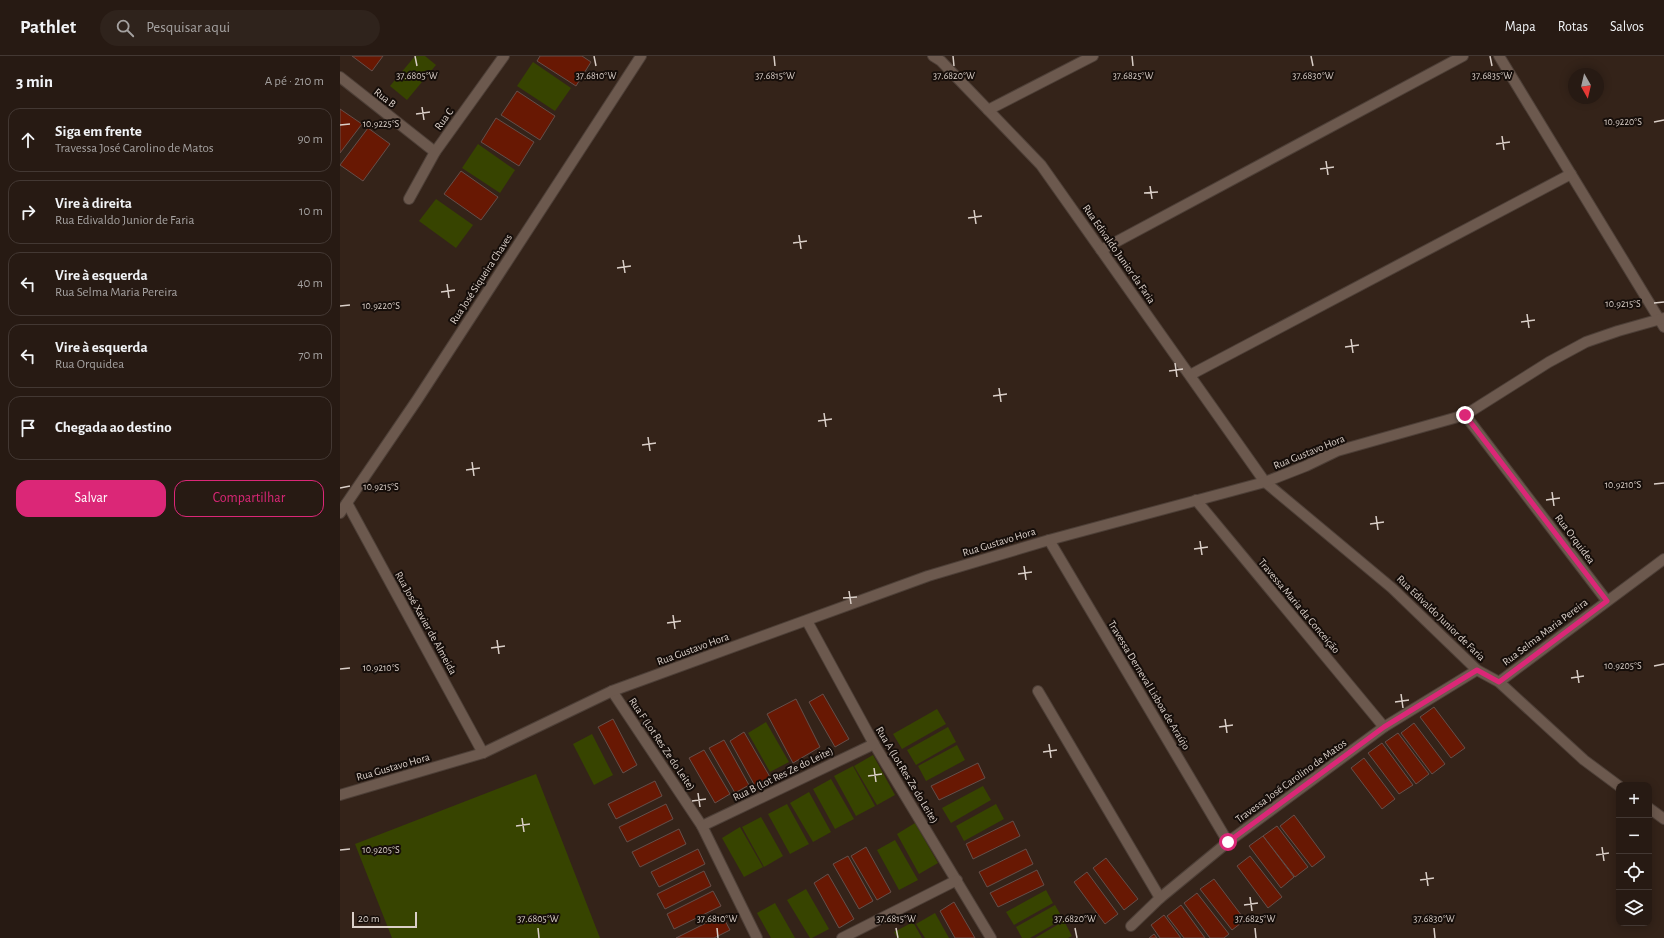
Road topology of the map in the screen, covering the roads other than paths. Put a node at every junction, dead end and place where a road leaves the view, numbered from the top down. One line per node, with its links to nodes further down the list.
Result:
1 (504, 56): 9 (street, Rua C)
2 (640, 56): 18 (street, Rua José Siqueira Chaves)
3 (933, 56): 8 (street, Rua Edivaldo Junior da Faria)
4 (1093, 56): 8 (street)
5 (1464, 56): 12 (street)
6 (1498, 56): 10 (street)
7 (340, 77): 9 (street, Rua B)
8 (988, 110): 12 (street, Rua Edivaldo Junior da Faria)
9 (435, 152): 11 (street, Rua C)
10 (1571, 174): 13 (street); 14 (street)
11 (409, 199)
12 (1101, 250): 14 (street, Rua Edivaldo Junior da Faria)
13 (1663, 321): 15 (street, Rua Gustavo Hora)
14 (1190, 375): 16 (street, Rua Edivaldo Junior da Faria)
15 (1465, 415): 16 (street, Rua Gustavo Hora); 22 (street, Rua Orquidea)
16 (1265, 482): 17 (street, Rua Gustavo Hora); 24 (street, Rua Edivaldo Junior de Faria)
17 (1196, 500): 20 (street, Rua Gustavo Hora); 28 (street, Travessa Maria da Conceição)
18 (348, 503): 19 (street, Rua José Siqueira Chaves); 30 (street, Rua José Xavier de Almeida)
19 (340, 513)
20 (1050, 540): 23 (street, Rua Gustavo Hora); 36 (street, Travessa Derneval Lisboa de Araújo)
21 (1664, 559): 22 (street, Rua Selma Maria Pereira)
22 (1607, 601): 25 (street, Rua Selma Maria Pereira)
23 (807, 621): 26 (street, Rua Gustavo Hora); 29 (street, Rua A (Lot Res Ze do Leite))
24 (1477, 670): 25 (street, Rua Edivaldo Junior de Faria); 28 (street, Travessa José Carolino de Matos)
25 (1499, 682): 31 (street, Rua Edivaldo Junior de Faria)
26 (612, 691): 30 (street, Rua Gustavo Hora); 35 (street, Rua F (Lot Res Ze do Leite))
27 (1038, 691): 38 (street)
28 (1384, 727): 36 (street, Travessa José Carolino de Matos)
29 (874, 744): 35 (street, Rua B (Lot Res Ze do Leite)); 37 (street, Rua A (Lot Res Ze do Leite))
30 (483, 753): 32 (street, Rua Gustavo Hora)
31 (1616, 784)
32 (340, 795)
33 (1652, 810): 34 (street)
34 (1664, 819)
35 (702, 826): 40 (street, Rua F (Lot Res Ze do Leite))
36 (1228, 842): 38 (street, Travessa José Carolino de Matos)
37 (957, 880): 41 (street); 42 (street, Rua A (Lot Res Ze do Leite))
38 (1160, 898): 39 (street, Travessa José Carolino de Matos)
39 (1131, 926)
40 (757, 938)
41 (842, 938)
42 (991, 938)

